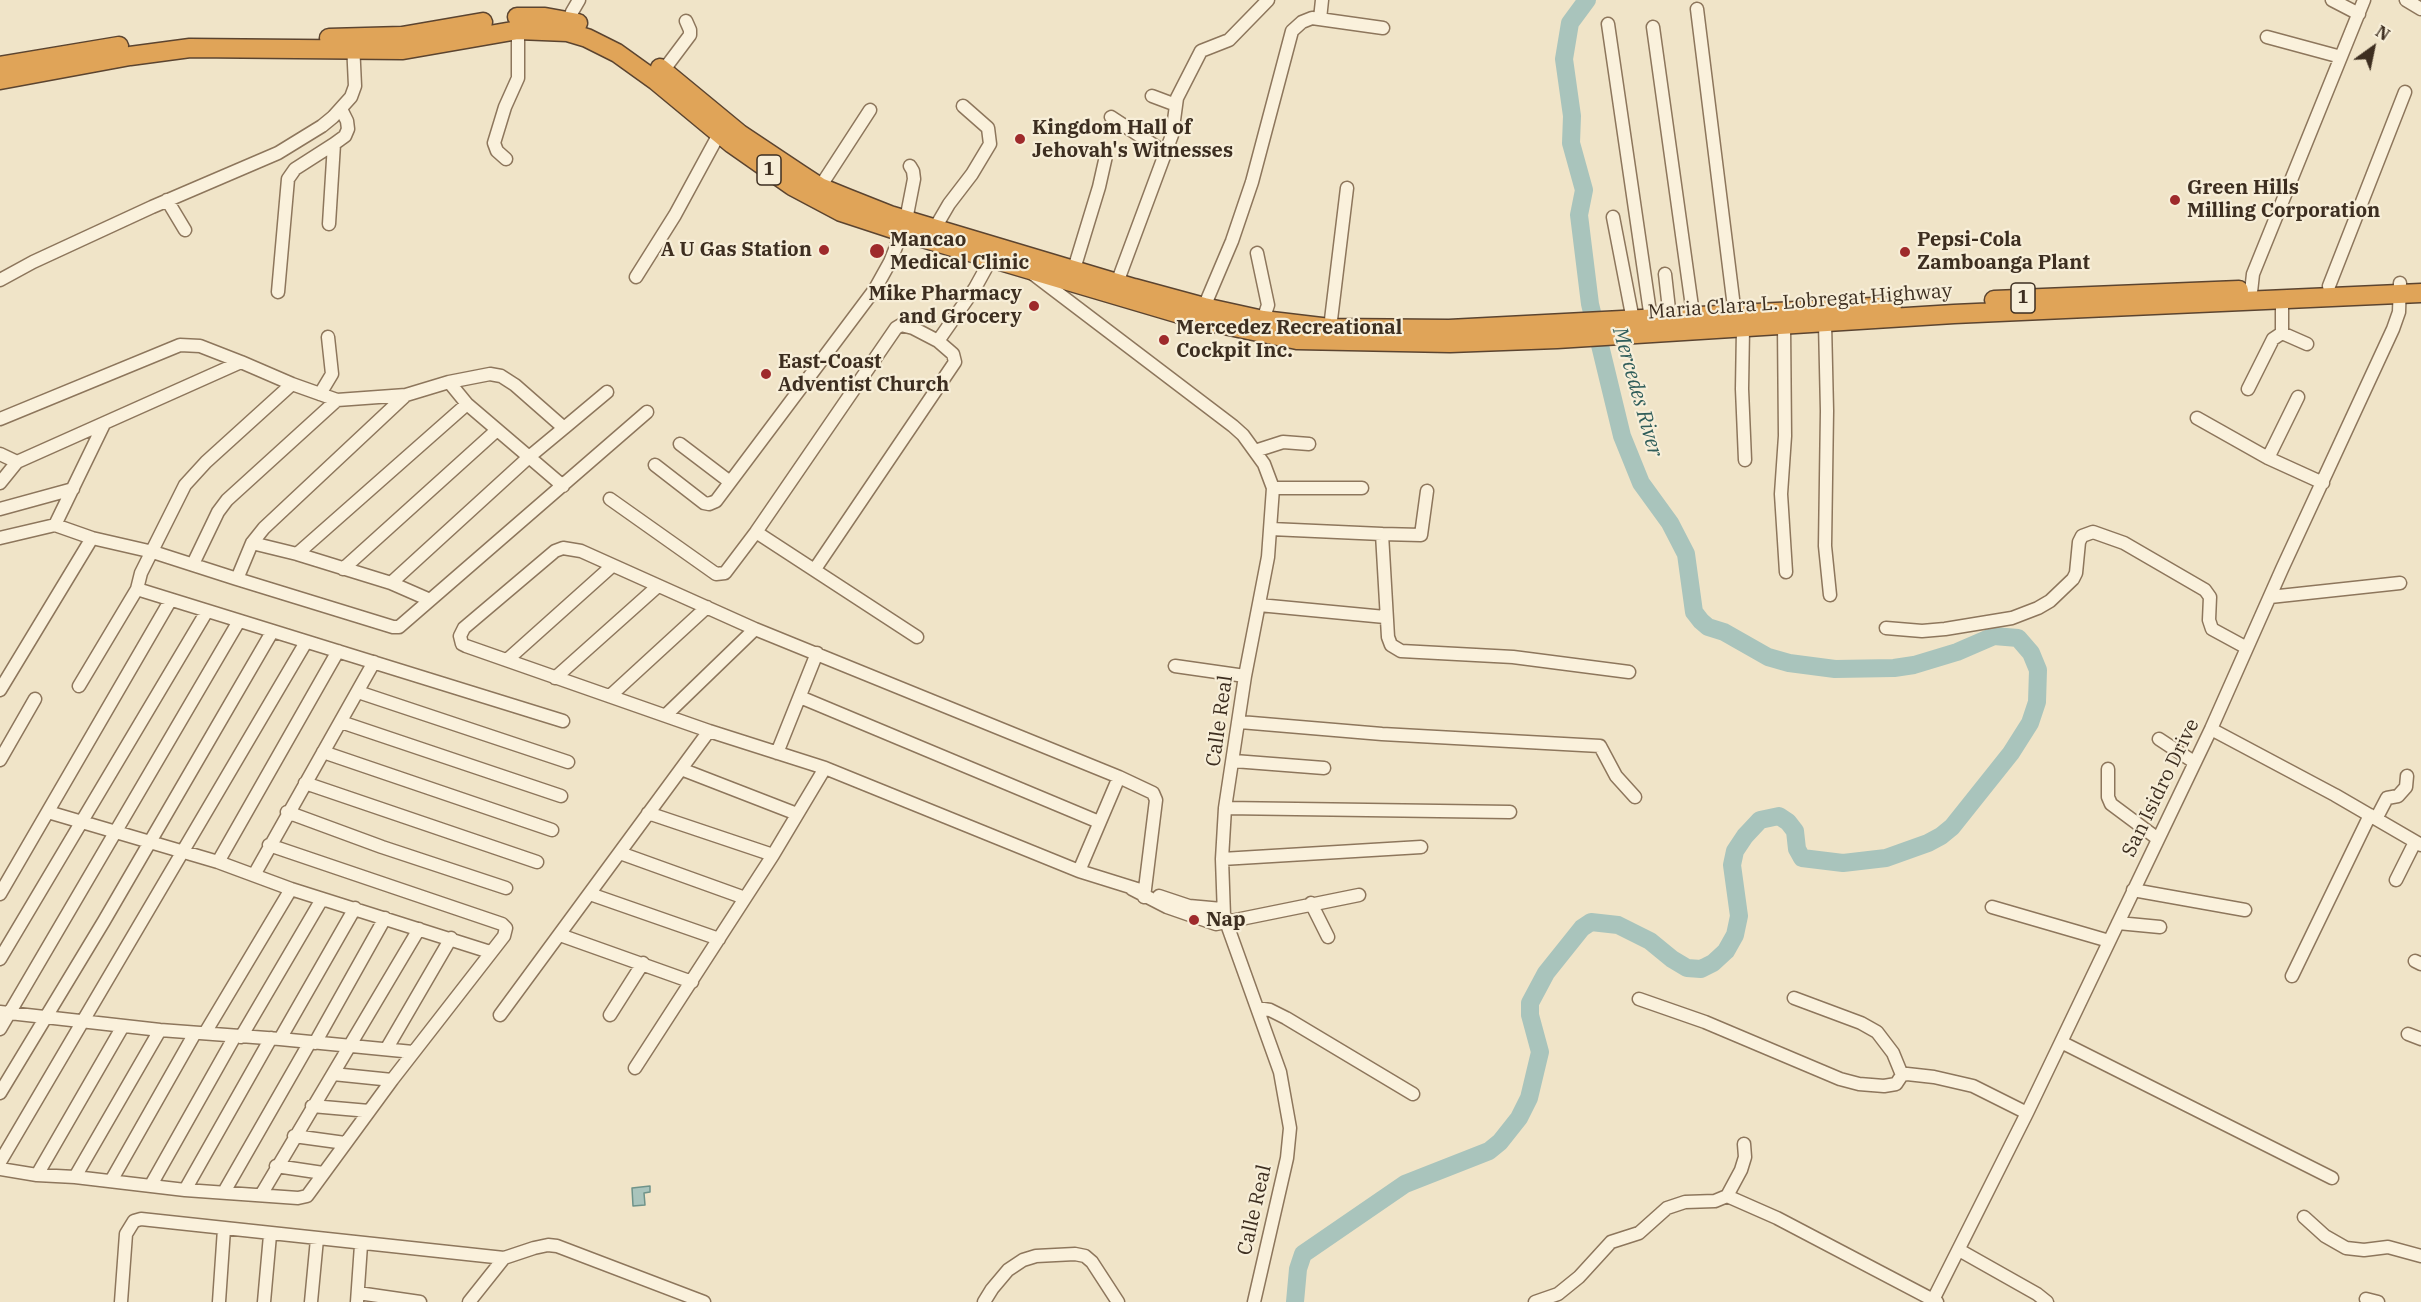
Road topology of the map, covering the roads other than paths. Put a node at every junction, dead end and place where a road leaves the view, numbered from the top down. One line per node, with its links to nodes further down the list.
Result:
1 (579, 0): 15 (street)
2 (1254, 0): 10 (street)
3 (1268, 0): 10 (street)
4 (1322, 0): 12 (street)
5 (2364, 0): 11 (street)
6 (2406, 0): 9 (street)
7 (2336, 1): 11 (street)
8 (1697, 9): 68 (street)
9 (2421, 9)
10 (1257, 13): 28 (street)
11 (2359, 14): 22 (street)
12 (1320, 19): 17 (street); 64 (street)
13 (686, 21): 24 (street)
14 (1608, 24): 66 (street)
15 (568, 26): 18 (highway, Maria Clara L. Lobregat Highway / 1); 20 (highway, Maria Clara L. Lobregat Highway / 1); 24 (highway, Maria Clara L. Lobregat Highway / 1); 33 (highway, Maria Clara L. Lobregat Highway / 1)
16 (1653, 27): 70 (street)
17 (1383, 28)
18 (518, 30): 20 (highway, Maria Clara L. Lobregat Highway / 1); 37 (street)
19 (2267, 37): 22 (street)
20 (354, 45): 21 (highway, Maria Clara L. Lobregat Highway / 1); 30 (street)
21 (130, 50): 23 (highway, Maria Clara L. Lobregat Highway / 1); 25 (highway, Maria Clara L. Lobregat Highway / 1)
22 (2342, 57): 61 (street)
23 (0, 66)
24 (663, 71): 39 (highway, Maria Clara L. Lobregat Highway / 1)
25 (0, 80)
26 (2405, 93): 57 (street)
27 (1152, 96): 28 (street)
28 (1176, 105): 35 (street)
29 (963, 106): 45 (street)
30 (341, 109): 34 (street); 41 (street)
31 (870, 111): 39 (street)
32 (1112, 117): 35 (street)
33 (718, 134): 44 (highway, Maria Clara L. Lobregat Highway / 1); 53 (street)
34 (334, 144): 43 (street); 59 (street)
35 (1166, 153): 56 (street)
36 (1106, 156): 50 (street)
37 (506, 159)
38 (910, 166): 44 (street)
39 (820, 186): 44 (highway, Maria Clara L. Lobregat Highway / 1)
40 (1347, 188): 73 (street)
41 (167, 200): 46 (street); 54 (street)
42 (1613, 217): 71 (street)
43 (329, 224)
44 (904, 226): 45 (highway, Maria Clara L. Lobregat Highway / 1); 49 (highway, Maria Clara L. Lobregat Highway / 1); 104 (street)
45 (935, 228): 47 (highway, Maria Clara L. Lobregat Highway / 1)
46 (185, 230)
47 (1015, 252): 50 (highway, Maria Clara L. Lobregat Highway / 1); 51 (street, Calle Real)
48 (1257, 253): 67 (street)
49 (991, 259): 51 (highway, Maria Clara L. Lobregat Highway / 1); 77 (street)
50 (1074, 269): 56 (highway, Maria Clara L. Lobregat Highway / 1)
51 (1029, 271): 74 (highway, Maria Clara L. Lobregat Highway / 1); 97 (street, Calle Real)
52 (1665, 274): 65 (street)
53 (636, 277)
54 (0, 280)
55 (2421, 282): 58 (highway, Maria Clara L. Lobregat Highway / 1)
56 (1117, 283): 64 (highway, Maria Clara L. Lobregat Highway / 1)
57 (2329, 286): 58 (highway, Maria Clara L. Lobregat Highway / 1); 61 (highway, Maria Clara L. Lobregat Highway / 1)
58 (2401, 288): 60 (highway, Maria Clara L. Lobregat Highway / 1); 63 (highway, Maria Clara L. Lobregat Highway / 1); 106 (street, San Isidro Drive)
59 (278, 292)
60 (2421, 293)
61 (2250, 295): 62 (highway, Maria Clara L. Lobregat Highway / 1); 63 (highway, Maria Clara L. Lobregat Highway / 1)
62 (2201, 297): 68 (highway, Maria Clara L. Lobregat Highway / 1); 69 (highway, Maria Clara L. Lobregat Highway / 1)
63 (2282, 300): 75 (street)
64 (1203, 308): 67 (highway, Maria Clara L. Lobregat Highway / 1)
65 (1670, 318): 66 (highway, Maria Clara L. Lobregat Highway / 1); 70 (highway, Maria Clara L. Lobregat Highway / 1)
66 (1651, 319): 71 (highway, Maria Clara L. Lobregat Highway / 1)
67 (1263, 320): 73 (highway, Maria Clara L. Lobregat Highway / 1)
68 (1739, 322): 70 (highway, Maria Clara L. Lobregat Highway / 1); 72 (highway, Maria Clara L. Lobregat Highway / 1); 101 (street)
69 (1825, 323): 72 (highway, Maria Clara L. Lobregat Highway / 1); 133 (street)
70 (1694, 324): 71 (highway, Maria Clara L. Lobregat Highway / 1)
71 (1627, 325): 74 (highway, Maria Clara L. Lobregat Highway / 1)
72 (1784, 326): 127 (street)
73 (1330, 328): 74 (highway, Maria Clara L. Lobregat Highway / 1)
74 (1556, 331)
75 (2282, 333): 78 (street); 82 (street)
76 (328, 337): 84 (street)
77 (938, 342): 116 (street); 126 (street)
78 (2307, 345)
79 (241, 362): 81 (street); 91 (street); 92 (street)
80 (449, 382): 85 (street); 88 (street); 93 (street)
81 (292, 384): 84 (street); 121 (street)
82 (2248, 389)
83 (607, 392): 93 (street)
84 (320, 394): 87 (street)
85 (406, 395): 87 (street); 120 (street)
86 (2298, 397): 100 (street)
87 (338, 400): 123 (street)
88 (467, 404): 94 (street); 122 (street)
89 (647, 412): 107 (street)
90 (2197, 418): 100 (street)
91 (0, 419)
92 (104, 424): 102 (street); 110 (street)
93 (564, 428): 99 (street)
94 (497, 430): 99 (street); 125 (street)
95 (680, 444): 104 (street)
96 (1309, 444): 97 (street)
97 (1255, 451): 108 (street, Calle Real)
98 (0, 454): 102 (street)
99 (529, 457): 107 (street); 129 (street)
100 (2268, 458): 106 (street)
101 (1745, 460)
102 (17, 462): 105 (street)
103 (655, 465): 104 (street)
104 (730, 482)
105 (0, 483)
106 (2323, 483): 134 (street, San Isidro Drive)
107 (563, 486): 135 (street)
108 (1273, 488): 109 (street); 115 (street, Calle Real)
109 (1362, 488)
110 (73, 489): 113 (street); 114 (street)
111 (1427, 491): 117 (street)
112 (610, 499): 116 (street)
113 (0, 509)
114 (55, 525): 118 (street); 119 (street)
115 (1271, 528): 117 (street); 137 (street, Calle Real)
116 (756, 532): 126 (street)
117 (1382, 534): 140 (street)
118 (0, 538)
119 (92, 538): 121 (street); 157 (street)
120 (252, 543): 122 (street); 128 (street)
121 (153, 552): 123 (street); 132 (street)
122 (297, 554): 125 (street)
123 (193, 564): 128 (street)
124 (612, 566): 131 (street); 150 (street); 150 (street)
125 (343, 569): 129 (street)
126 (815, 569): 145 (street)
127 (1786, 572)
128 (237, 579): 135 (street)
129 (391, 583): 135 (street)
130 (2400, 583): 134 (street)
131 (658, 586): 138 (street); 155 (street)
132 (137, 590): 136 (street); 156 (street)
133 (1830, 594)
134 (2270, 597): 147 (street, San Isidro Drive)
135 (430, 600)
136 (170, 601): 139 (street); 187 (street)
137 (1259, 605): 140 (street); 154 (street, Calle Real)
138 (706, 607): 143 (street); 159 (street)
139 (207, 611): 141 (street); 192 (street)
140 (1385, 617): 153 (street)
141 (239, 621): 144 (street); 194 (street)
142 (1886, 628): 147 (street)
143 (755, 629): 149 (street); 162 (street)
144 (272, 632): 146 (street); 196 (street)
145 (917, 637)
146 (306, 642): 148 (street); 200 (street)
147 (2247, 648): 166 (street, San Isidro Drive)
148 (338, 651): 151 (street); 204 (street)
149 (817, 653): 160 (street); 180 (street)
150 (507, 660): 155 (street)
151 (374, 662): 158 (street); 163 (street)
152 (1175, 666): 154 (street)
153 (1629, 672)
154 (1245, 676): 165 (street, Calle Real)
155 (555, 678): 159 (street)
156 (79, 686)
157 (0, 690)
158 (358, 692): 164 (street); 173 (street)
159 (610, 696): 162 (street)
160 (800, 697): 170 (street); 191 (street)
161 (35, 699): 171 (street)
162 (666, 715): 167 (street)
163 (563, 721)
164 (341, 722): 169 (street); 182 (street)
165 (1239, 722): 172 (street, Calle Real); 183 (street)
166 (2211, 729): 174 (street, San Isidro Drive); 190 (street)
167 (709, 731): 170 (street); 178 (street)
168 (2158, 739): 174 (street)
169 (323, 752): 181 (street); 193 (street)
170 (777, 753): 175 (street)
171 (0, 760)
172 (1234, 761): 176 (street); 184 (street, Calle Real)
173 (568, 762)
174 (2194, 762): 195 (street, San Isidro Drive)
175 (825, 768): 189 (street); 206 (street)
176 (1324, 768)
177 (2109, 769): 195 (street)
178 (681, 770): 188 (street); 189 (street)
179 (2407, 776): 190 (street)
180 (1119, 777): 191 (street); 212 (street)
181 (305, 783): 185 (street); 205 (street)
182 (561, 796)
183 (1635, 797)
184 (1225, 808): 186 (street); 203 (street, Calle Real)
185 (287, 812): 198 (street); 209 (street)
186 (1510, 812)
187 (48, 813): 192 (street); 213 (street)
188 (648, 813): 201 (street); 202 (street)
189 (797, 814): 202 (street)
190 (2373, 817): 197 (street); 237 (street)
191 (1100, 822): 206 (street)
192 (81, 823): 194 (street); 235 (street)
193 (552, 830)
194 (115, 832): 196 (street); 242 (street)
195 (2158, 839): 211 (street, San Isidro Drive)
196 (149, 842): 200 (street); 245 (street)
197 (2418, 844): 208 (street)
198 (269, 845): 207 (street); 234 (street)
199 (1421, 848): 203 (street)
200 (181, 851): 204 (street); 246 (street)
201 (620, 853): 214 (street); 216 (street)
202 (773, 855): 216 (street)
203 (1222, 859): 221 (street, Calle Real)
204 (218, 862): 207 (street)
205 (537, 862)
206 (1079, 872): 212 (street)
207 (254, 875): 210 (street)
208 (2396, 880)
209 (506, 888)
210 (291, 889): 217 (street); 250 (street)
211 (2133, 890): 222 (street); 226 (street, San Isidro Drive)
212 (1141, 892): 223 (street)
213 (0, 894)
214 (590, 894): 229 (street); 232 (street)
215 (1359, 895): 218 (street)
216 (745, 898): 232 (street)
217 (322, 899): 220 (street); 252 (street)
218 (1311, 903): 225 (street); 230 (street)
219 (1992, 907): 233 (street)
220 (355, 908): 224 (street); 253 (street)
221 (1222, 909): 223 (street); 225 (street, Calle Real)
222 (2246, 910)
223 (1190, 911): 225 (street)
224 (385, 918): 228 (street); 255 (street)
225 (1226, 923): 241 (street, Calle Real)
226 (2118, 923): 227 (street); 233 (street, San Isidro Drive)
227 (2160, 927)
228 (419, 929): 231 (street); 257 (street)
229 (560, 935): 236 (street); 243 (street)
230 (1328, 937)
231 (451, 938): 234 (street); 258 (street)
232 (719, 939): 238 (street)
233 (2109, 941): 256 (street, San Isidro Drive)
234 (490, 952): 259 (street)
235 (0, 959)
236 (643, 963): 238 (street); 244 (street)
237 (2292, 976)
238 (692, 982): 260 (street)
239 (1794, 998): 262 (street)
240 (1639, 999): 262 (street)
241 (1257, 1008): 265 (street); 306 (street, Calle Real)
242 (4, 1013): 245 (street); 248 (street)
243 (500, 1015)
244 (610, 1015)
245 (46, 1016): 246 (street); 264 (street)
246 (85, 1021): 247 (street); 272 (street)
247 (123, 1026): 249 (street); 276 (street)
248 (0, 1029)
249 (160, 1030): 250 (street); 277 (street)
250 (200, 1033): 252 (street); 279 (street)
251 (2408, 1034): 254 (street)
252 (238, 1036): 253 (street); 280 (street)
253 (275, 1039): 255 (street); 281 (street)
254 (2421, 1039)
255 (313, 1042): 257 (street); 282 (street)
256 (2061, 1042): 268 (street, San Isidro Drive); 278 (street)
257 (351, 1046): 258 (street); 261 (street)
258 (387, 1048): 259 (street)
259 (413, 1052): 263 (street)
260 (635, 1068)
261 (333, 1074): 263 (street); 266 (street)
262 (1902, 1076): 268 (street)
263 (392, 1080): 267 (street)
264 (0, 1093)
265 (1413, 1094)
266 (312, 1106): 267 (street); 269 (street)
267 (369, 1111): 270 (street)
268 (2027, 1113): 290 (street, San Isidro Drive)
269 (294, 1136): 270 (street); 273 (street)
270 (345, 1143): 275 (street)
271 (1744, 1144): 284 (street)
272 (0, 1162)
273 (276, 1166): 275 (street); 283 (street)
274 (0, 1169): 276 (street)
275 (323, 1173): 283 (street)
276 (37, 1175): 277 (street)
277 (75, 1177): 279 (street)
278 (2332, 1178)
279 (111, 1181): 280 (street)
280 (151, 1185): 281 (street)
281 (185, 1190): 282 (street)
282 (224, 1192): 283 (street)
283 (261, 1195)
284 (1727, 1196): 296 (street); 307 (street)
285 (2304, 1217): 291 (street)
286 (224, 1229): 287 (street); 297 (street); 298 (street)
287 (270, 1234): 288 (street); 299 (street)
288 (317, 1239): 289 (street); 300 (street)
289 (361, 1245): 292 (street); 293 (street)
290 (1959, 1250): 296 (street, San Isidro Drive); 308 (street)
291 (2421, 1256)
292 (504, 1258): 294 (street); 302 (street)
293 (358, 1297): 301 (street)
294 (681, 1298): 303 (street)
295 (2366, 1299): 309 (street)
296 (1934, 1301)
297 (121, 1302)
298 (219, 1302)
299 (264, 1302)
300 (311, 1302)
301 (420, 1302)
302 (469, 1302)
303 (704, 1302)
304 (984, 1302): 305 (street)
305 (1118, 1302)
306 (1254, 1302)
307 (1535, 1302)
308 (2047, 1302)
309 (2379, 1302)

